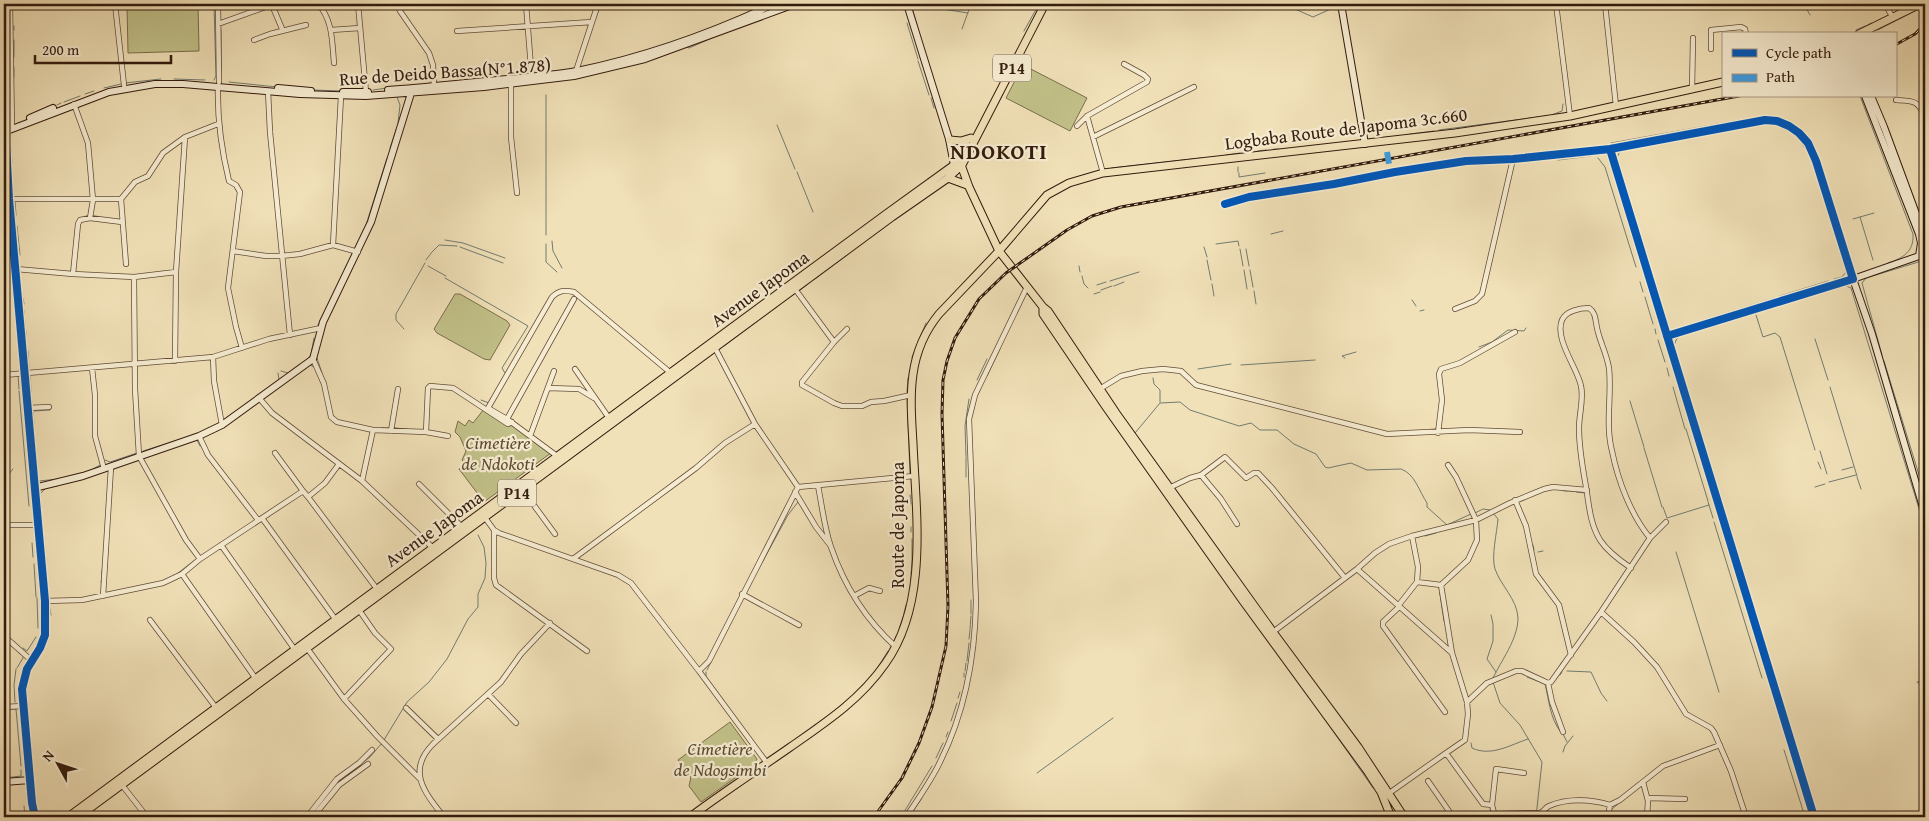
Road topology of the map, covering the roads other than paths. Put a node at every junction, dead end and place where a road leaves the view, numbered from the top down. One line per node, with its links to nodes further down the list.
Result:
1 (10, 4): 62 (street)
2 (46, 4): 3 (street)
3 (74, 4)
4 (115, 4): 43 (street)
5 (218, 4): 24 (street)
6 (273, 4): 21 (street); 29 (street)
7 (318, 4): 28 (street)
8 (358, 4): 27 (street)
9 (526, 4): 26 (street)
10 (598, 4): 23 (street)
11 (774, 4): 38 (street)
12 (795, 4): 39 (street, Rue de Deido Bassa(N°1.878))
13 (907, 4): 67 (street)
14 (1045, 4): 63 (main road, Avenue Japoma / P14)
15 (1341, 4): 68 (street)
16 (1556, 4): 58 (street)
17 (1605, 4): 56 (street)
18 (1885, 4): 22 (street)
19 (1920, 4): 22 (main road)
20 (398, 5): 45 (street)
21 (260, 6): 24 (street)
22 (1893, 18): 31 (main road)
23 (592, 22): 26 (street); 38 (street)
24 (218, 24): 41 (street)
25 (306, 25): 29 (street)
26 (528, 25): 30 (street); 39 (street)
27 (360, 28): 28 (street); 50 (street)
28 (331, 30): 36 (street)
29 (283, 31): 34 (street)
30 (458, 31)
31 (1867, 31)
32 (1746, 32): 35 (street)
33 (1692, 38): 46 (street)
34 (254, 40)
35 (1710, 49)
36 (334, 63)
37 (1124, 64): 57 (street)
38 (576, 71): 39 (street)
39 (532, 79): 42 (street, Rue de Deido Bassa(N°1.878)); 45 (street)
40 (1722, 82): 46 (main road, Logbaba Route de Japoma 3c.660)
41 (219, 84): 43 (street); 47 (street, Rue de Deido Bassa(N°1.878)); 49 (street); 55 (street, Rue de Deido Bassa(N°1.878)); 60 (street)
42 (511, 84): 45 (street, Rue de Deido Bassa(N°1.878)); 75 (street)
43 (124, 85): 62 (street)
44 (1194, 87): 65 (street)
45 (434, 88): 48 (street)
46 (1692, 90): 56 (main road, Logbaba Route de Japoma 3c.660)
47 (268, 91): 49 (street, Rue de Deido Bassa(N°1.878)); 90 (street)
48 (412, 91): 50 (street); 51 (street, Rue de Deido Bassa(N°1.878)); 88 (street)
49 (300, 92): 50 (street); 51 (street, Rue de Deido Bassa(N°1.878))
50 (366, 92)
51 (341, 96): 85 (street)
52 (1866, 98): 89 (street)
53 (1872, 98): 82 (street)
54 (1896, 100): 59 (street)
55 (74, 104): 62 (street, Rue de Deido Bassa(N°1.878)); 78 (street)
56 (1616, 106): 58 (main road, Logbaba Route de Japoma 3c.660)
57 (1087, 116): 61 (street); 65 (street)
58 (1570, 116): 68 (main road, Logbaba Route de Japoma 3c.660)
59 (1925, 116)
60 (218, 124): 64 (street); 86 (street)
61 (1077, 126)
62 (7, 129): 76 (street)
63 (978, 132): 66 (main road, Avenue Japoma / P14); 71 (main road, Avenue Japoma / P14)
64 (186, 137): 77 (street); 93 (street)
65 (1093, 137): 72 (street)
66 (971, 138): 67 (main road); 71 (main road, Avenue Japoma / P14)
67 (950, 140): 71 (street)
68 (1365, 144): 72 (main road, Logbaba Route de Japoma 3c.660)
69 (1610, 149): 70 (street); 96 (street); 105 (street)
70 (1513, 159): 79 (street); 100 (street)
71 (958, 165): 73 (main road, Avenue Japoma / P14); 74 (main road); 107 (main road, Avenue Japoma / P14)
72 (1103, 173): 87 (main road, Logbaba Route de Japoma 3c.660)
73 (948, 178): 74 (main road); 98 (main road, Avenue Japoma / P14)
74 (968, 186): 87 (main road)
75 (518, 193)
76 (9, 199): 78 (street); 84 (street)
77 (121, 199): 78 (street); 81 (street)
78 (93, 200): 80 (street)
79 (1225, 204)
80 (90, 218): 81 (street); 94 (street)
81 (122, 222): 91 (street)
82 (1925, 238)
83 (4, 244): 84 (street)
84 (14, 244): 92 (street)
85 (333, 245): 88 (street); 90 (street)
86 (234, 251): 90 (street); 108 (street)
87 (999, 251): 97 (main road); 122 (main road, Route de Japoma)
88 (358, 252): 101 (street)
89 (1922, 255): 96 (street)
90 (281, 256): 104 (street)
91 (126, 264)
92 (16, 269): 94 (street); 116 (street)
93 (176, 272): 95 (street); 111 (street)
94 (73, 274): 95 (street)
95 (134, 277): 112 (street)
96 (1853, 279): 105 (street); 158 (street)
97 (1027, 287): 121 (main road); 246 (street)
98 (795, 289): 106 (street); 107 (main road, Avenue Japoma / P14)
99 (574, 299): 128 (street)
100 (1454, 310)
101 (321, 328): 104 (street); 110 (street)
102 (847, 329): 106 (street)
103 (1515, 332): 135 (street)
104 (290, 335): 108 (street)
105 (1667, 336): 253 (street)
106 (834, 342): 122 (street)
107 (713, 346): 118 (main road, Avenue Japoma / P14); 129 (street)
108 (242, 348): 109 (street)
109 (213, 358): 111 (street); 130 (street)
110 (314, 359): 123 (street); 131 (street)
111 (175, 361): 112 (street)
112 (135, 364): 113 (street); 140 (street)
113 (92, 368): 116 (street); 144 (street)
114 (575, 369): 124 (street)
115 (554, 371): 119 (street)
116 (25, 372): 117 (street); 125 (street)
117 (4, 375)
118 (673, 375): 127 (main road, Avenue Japoma / P14); 128 (street); 153 (main road, Avenue Japoma / P14)
119 (548, 388): 124 (street); 138 (street)
120 (398, 389): 132 (street)
121 (1098, 390): 135 (street); 152 (main road)
122 (911, 395): 146 (main road, Route de Japoma)
123 (260, 398): 130 (street); 142 (street)
124 (597, 400): 127 (street)
125 (28, 408): 126 (street); 150 (street)
126 (49, 408)
127 (610, 418): 141 (main road, Avenue Japoma / P14)
128 (510, 421): 133 (street); 138 (street)
129 (756, 424): 151 (street); 175 (street)
130 (222, 425): 136 (street)
131 (373, 430): 132 (street); 147 (street)
132 (391, 431): 133 (street)
133 (426, 432): 137 (street)
134 (1520, 432): 135 (street)
135 (1438, 433)
136 (199, 436): 140 (street); 160 (street)
137 (448, 436)
138 (530, 436): 141 (street)
139 (275, 453): 155 (street)
140 (139, 456): 144 (street); 174 (street)
141 (557, 456): 159 (main road, Avenue Japoma / P14)
142 (339, 464): 147 (street); 156 (street)
143 (1448, 465): 161 (street)
144 (107, 468): 150 (street); 185 (street)
145 (1201, 475): 152 (street); 164 (street); 179 (street)
146 (914, 476): 149 (street); 197 (main road, Route de Japoma)
147 (362, 481): 173 (street)
148 (419, 484): 166 (street)
149 (818, 486): 151 (street); 172 (street)
150 (34, 488): 165 (street)
151 (796, 489): 172 (street); 184 (street)
152 (1167, 489): 195 (main road); 207 (main road)
153 (522, 490): 159 (main road, Avenue Japoma / P14); 168 (street)
154 (1587, 490): 157 (street); 170 (street); 176 (street)
155 (304, 491): 156 (street); 160 (street)
156 (308, 497): 182 (street)
157 (1515, 500): 161 (street); 202 (street)
158 (1925, 514)
159 (483, 515): 166 (main road, Avenue Japoma / P14); 167 (street); 189 (main road, Avenue Japoma / P14)
160 (260, 519): 171 (street); 192 (street)
161 (1476, 520): 169 (street); 181 (street)
162 (1666, 522): 170 (street)
163 (4, 523): 165 (street)
164 (1237, 524)
165 (38, 525): 187 (street)
166 (462, 527): 173 (main road, Avenue Japoma / P14)
167 (494, 530): 175 (street); 193 (street)
168 (555, 534)
169 (1412, 536): 177 (street); 180 (street)
170 (1650, 538): 176 (street)
171 (221, 544): 174 (street); 199 (street)
172 (831, 546): 186 (street)
173 (433, 548): 182 (main road, Avenue Japoma / P14)
174 (200, 559): 178 (street)
175 (573, 560): 204 (street)
176 (1631, 568): 190 (street)
177 (1357, 569): 179 (street); 188 (street)
178 (182, 574): 185 (street); 205 (street)
179 (1346, 578): 195 (street)
180 (1417, 582): 181 (street); 188 (street)
181 (1441, 585): 201 (street)
182 (377, 589): 192 (main road, Avenue Japoma / P14)
183 (880, 592): 186 (street)
184 (742, 594): 194 (street); 204 (street)
185 (104, 596): 187 (street)
186 (854, 596): 197 (street)
187 (45, 601): 203 (street)
188 (1398, 606): 201 (street); 215 (street)
189 (359, 610): 192 (main road, Avenue Japoma / P14); 209 (street)
190 (1601, 612): 202 (street); 219 (street)
191 (150, 620): 214 (street)
192 (338, 622): 198 (main road, Avenue Japoma / P14); 199 (main road, Avenue Japoma / P14)
193 (550, 623): 200 (street); 208 (street)
194 (799, 625)
195 (1273, 632): 207 (main road)
196 (4, 636): 203 (street)
197 (896, 647): 223 (main road, Route de Japoma)
198 (307, 648): 209 (street); 214 (main road, Avenue Japoma / P14)
199 (295, 650): 205 (main road, Avenue Japoma / P14)
200 (587, 651)
201 (1452, 653): 210 (street)
202 (1571, 655): 206 (street)
203 (32, 661): 211 (street)
204 (698, 671): 223 (street)
205 (256, 679): 214 (main road, Avenue Japoma / P14)
206 (1548, 683): 210 (street); 217 (street)
207 (1309, 686): 220 (main road)
208 (488, 694): 216 (street); 218 (street)
209 (344, 699): 226 (street)
210 (1467, 702): 222 (street)
211 (23, 706): 212 (street); 227 (street)
212 (4, 707)
213 (406, 708): 218 (street)
214 (218, 711): 231 (main road, Avenue Japoma / P14); 239 (main road, Avenue Japoma / P14)
215 (1445, 712)
216 (516, 723)
217 (1563, 732)
218 (438, 739): 226 (street)
219 (1720, 745): 230 (street); 252 (street)
220 (1356, 749): 232 (main road); 247 (main road)
221 (372, 750): 242 (street)
222 (1446, 753): 232 (street); 235 (street)
223 (767, 763): 245 (main road, Route de Japoma)
224 (368, 764): 243 (street)
225 (1524, 773): 235 (street)
226 (420, 779): 244 (street)
227 (30, 780): 229 (street); 238 (street)
228 (1428, 781): 249 (street)
229 (4, 782)
230 (1643, 782): 233 (street); 236 (street)
231 (122, 785): 240 (main road, Avenue Japoma / P14); 241 (street)
232 (1388, 794): 248 (main road)
233 (1648, 798): 234 (street); 251 (street)
234 (1685, 799)
235 (1492, 805): 237 (street)
236 (1610, 805): 237 (street); 250 (street)
237 (1495, 816)
238 (33, 817)
239 (68, 817)
240 (78, 817)
241 (147, 817)
242 (307, 817)
243 (313, 817)
244 (444, 817)
245 (690, 817)
246 (906, 817)
247 (1391, 817)
248 (1404, 817)
249 (1452, 817)
250 (1608, 817)
251 (1647, 817)
252 (1746, 817)
253 (1814, 817)

